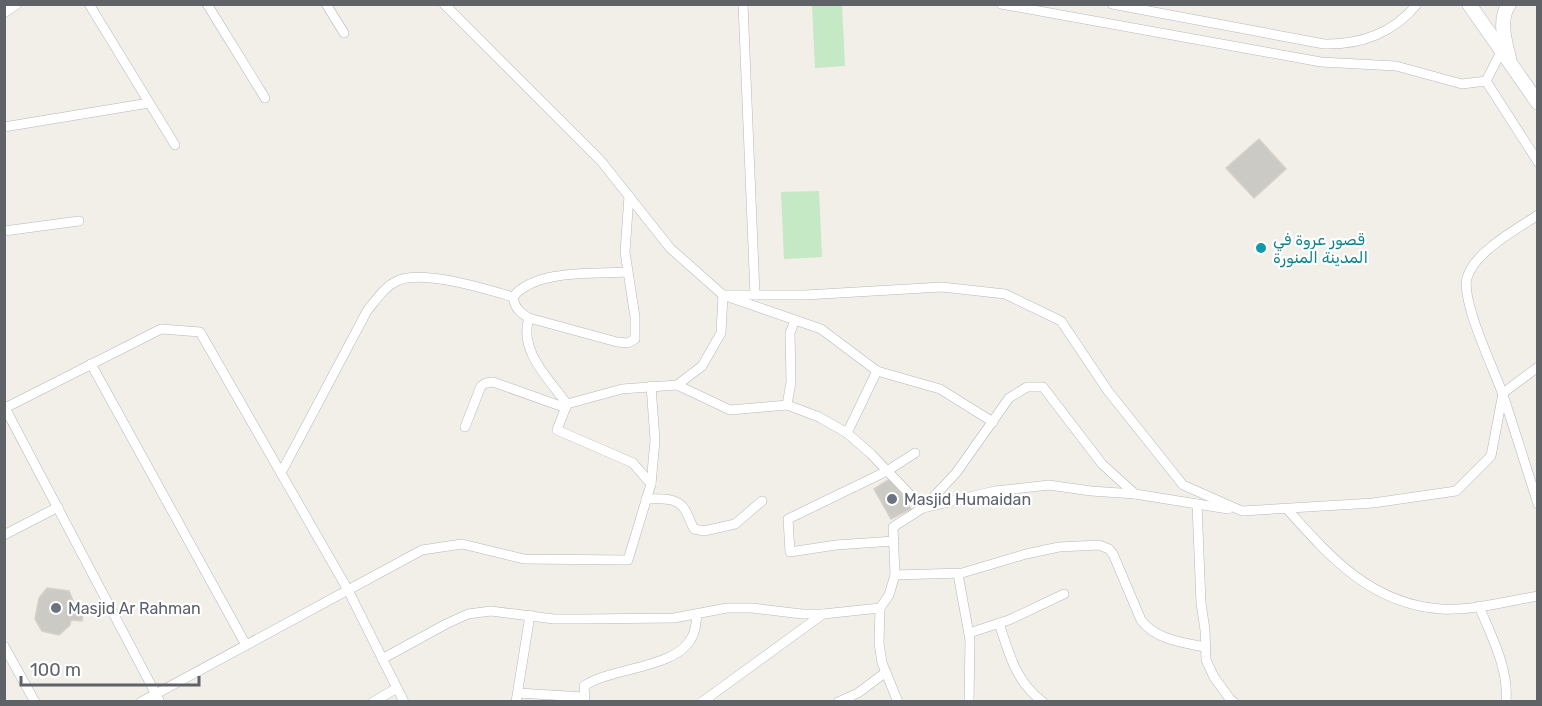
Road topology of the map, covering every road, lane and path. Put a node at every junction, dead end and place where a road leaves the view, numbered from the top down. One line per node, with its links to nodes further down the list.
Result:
1 (17, 4): 12 (street)
2 (89, 4): 18 (street)
3 (207, 4): 17 (street)
4 (326, 4): 13 (street)
5 (444, 4): 23 (street)
6 (743, 4): 29 (street)
7 (1000, 4): 16 (street)
8 (1112, 4): 9 (street)
9 (1417, 4)
10 (1469, 4): 14 (main road)
11 (1509, 4): 15 (main road)
12 (4, 13)
13 (344, 33)
14 (1501, 52): 15 (main road); 16 (street)
15 (1512, 67): 19 (main road)
16 (1486, 81): 22 (street)
17 (265, 98)
18 (149, 103): 20 (street); 21 (street)
19 (1538, 103)
20 (4, 127)
21 (175, 145)
22 (1538, 162)
23 (629, 196): 27 (street); 28 (street)
24 (1538, 215): 38 (street)
25 (80, 221): 26 (street)
26 (4, 231)
27 (627, 272): 30 (street); 31 (street)
28 (723, 295): 29 (street); 32 (street); 36 (street)
29 (755, 295): 57 (street)
30 (513, 297): 31 (street); 47 (street)
31 (529, 318): 40 (street)
32 (795, 320): 35 (street); 39 (street)
33 (91, 364): 41 (street); 47 (street); 72 (street)
34 (1538, 367): 38 (street)
35 (877, 371): 42 (street); 44 (street)
36 (677, 385): 37 (street); 39 (street)
37 (651, 386): 40 (street); 48 (street)
38 (1503, 393): 53 (street); 56 (street)
39 (788, 405): 44 (street)
40 (566, 406): 43 (street); 48 (street)
41 (5, 407): 54 (street)
42 (993, 422): 49 (street); 55 (street)
43 (465, 427)
44 (847, 434): 46 (street)
45 (915, 453): 46 (street)
46 (887, 471): 55 (street); 59 (street)
47 (281, 472): 62 (street)
48 (651, 484): 50 (street)
49 (1135, 494): 52 (street); 55 (street)
50 (646, 499): 51 (street); 62 (street)
51 (762, 501)
52 (1197, 504): 57 (street); 74 (street)
53 (1538, 504)
54 (57, 507): 58 (street); 80 (street)
55 (923, 508): 59 (street)
56 (1287, 508): 57 (street); 65 (street)
57 (1242, 511)
58 (4, 535)
59 (894, 541): 61 (street)
60 (958, 574): 61 (street); 71 (street); 74 (street)
61 (895, 575): 66 (street)
62 (348, 590): 72 (street); 75 (street)
63 (1064, 594): 70 (street)
64 (1538, 596): 65 (street)
65 (1479, 606): 92 (street)
66 (880, 608): 68 (street); 77 (street)
67 (697, 614): 68 (street); 69 (street); 81 (street)
68 (823, 614): 87 (street)
69 (530, 615): 75 (street); 79 (street)
70 (999, 623): 71 (street); 90 (street)
71 (969, 633): 89 (street)
72 (246, 645): 80 (street)
73 (4, 646): 76 (street)
74 (1204, 646): 91 (street)
75 (382, 658): 78 (street)
76 (8, 659): 83 (street)
77 (886, 672): 82 (street); 88 (street)
78 (397, 688): 85 (street); 86 (street)
79 (517, 697): 81 (street)
80 (158, 698): 84 (street)
81 (584, 699)
82 (841, 701)
83 (35, 702)
84 (141, 702)
85 (373, 702)
86 (404, 702)
87 (702, 702)
88 (898, 702)
89 (969, 702)
90 (1043, 702)
91 (1234, 702)
92 (1506, 702)

